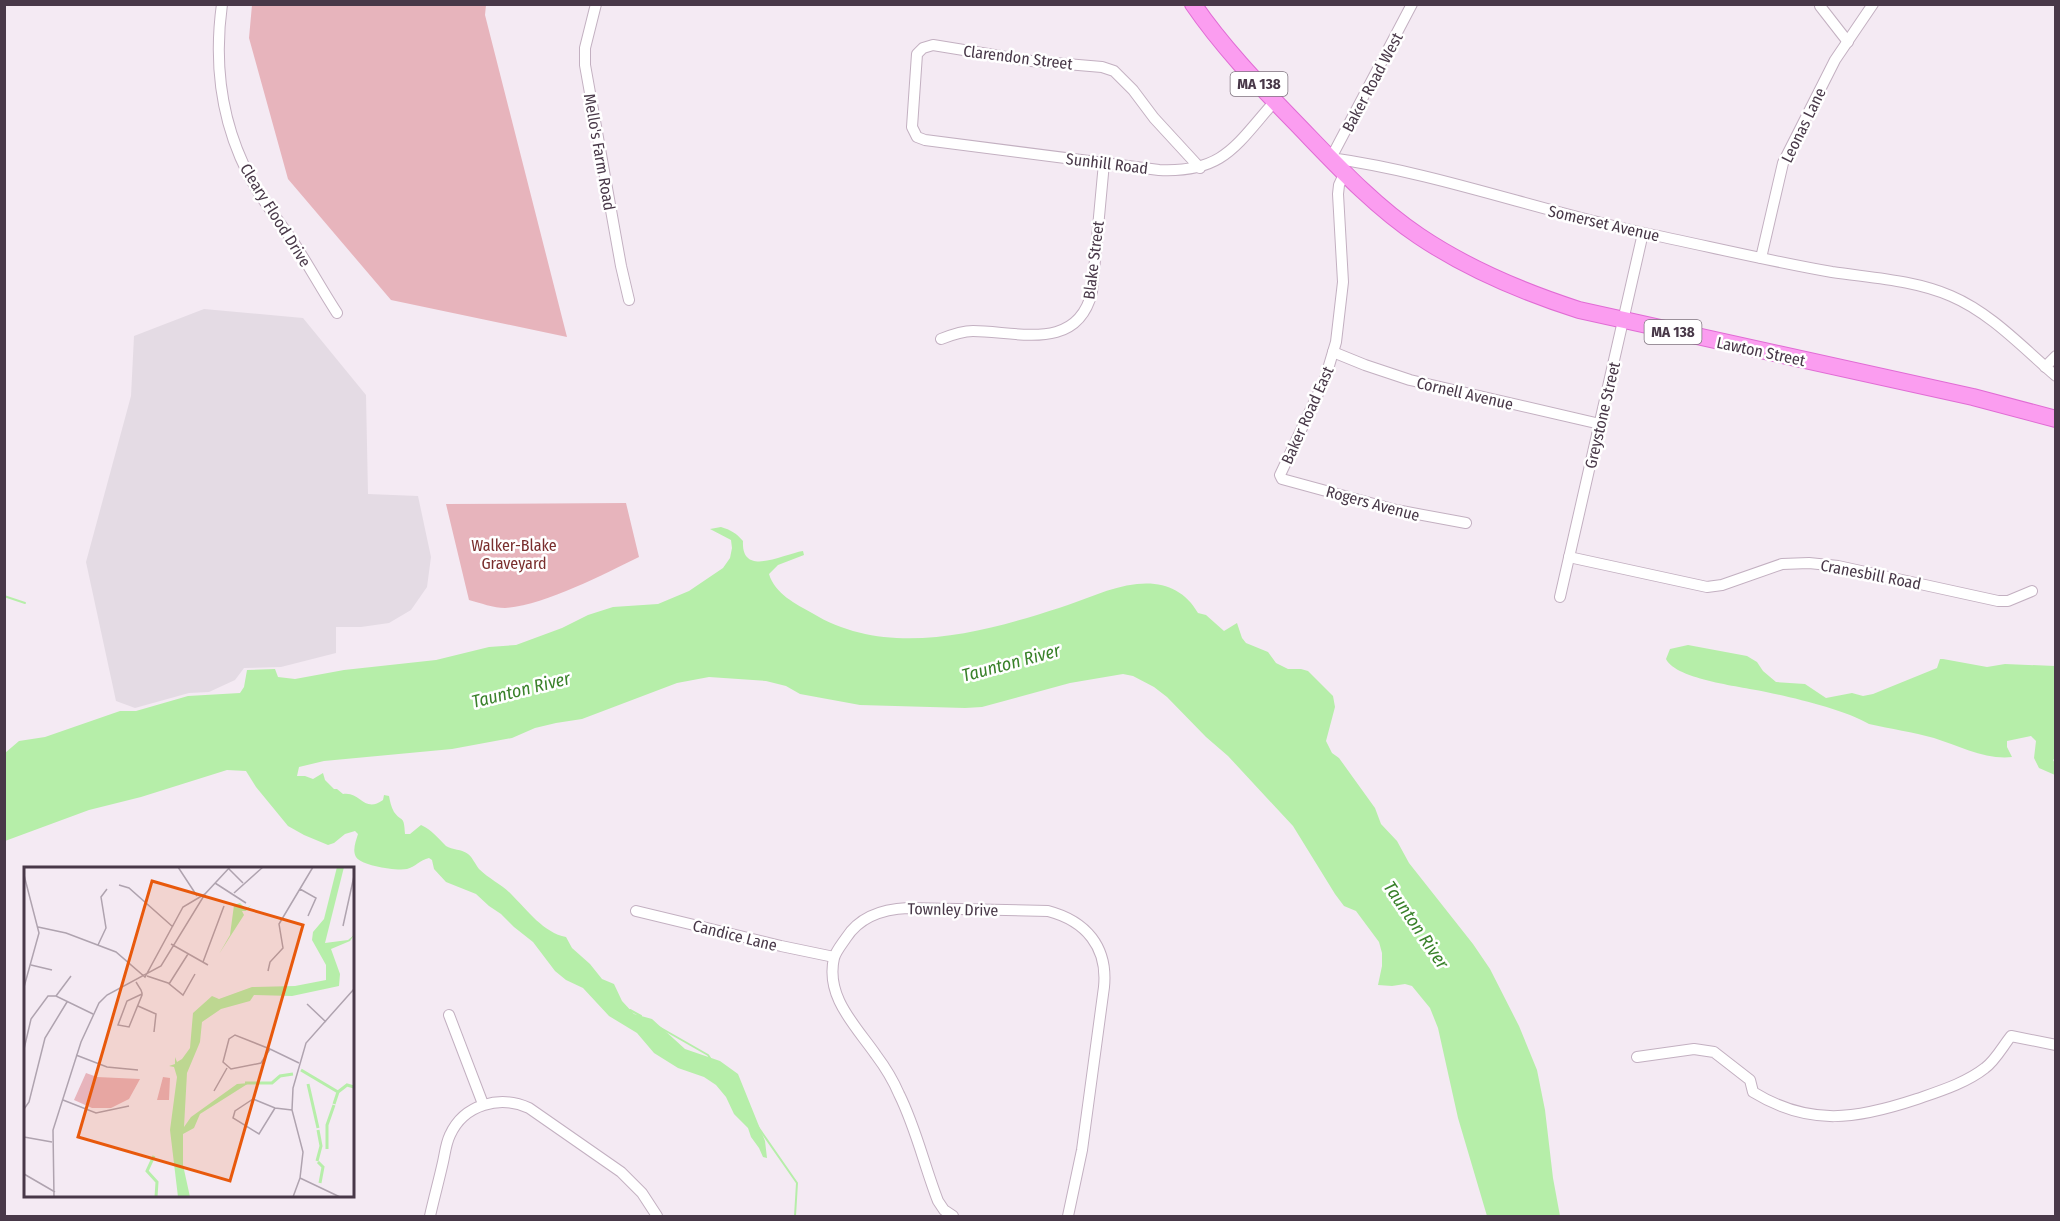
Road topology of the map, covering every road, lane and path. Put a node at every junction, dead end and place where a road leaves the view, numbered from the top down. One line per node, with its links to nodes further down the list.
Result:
1 (222, 4): 17 (street, Cleary Flood Drive)
2 (596, 4): 16 (street, Mello's Farm Road)
3 (1193, 4): 8 (main road, MA 138)
4 (1412, 4): 10 (street, Baker Road West)
5 (1873, 4): 7 (street, Leonas Lane)
6 (1820, 6): 7 (street)
7 (1848, 42): 15 (street, Leonas Lane)
8 (1275, 101): 10 (main road, MA 138); 12 (street, Sunhill Road)
9 (915, 135): 11 (street, Sunhill Road); 12 (street, Clarendon Street)
10 (1331, 158): 13 (main road, Lawton Street / MA 138); 14 (street, Somerset Avenue)
11 (1104, 163): 12 (street, Sunhill Road); 19 (street, Blake Street)
12 (1200, 168)
13 (1345, 172): 18 (main road, Lawton Street / MA 138); 20 (street, Baker Road East)
14 (1643, 233): 15 (street, Somerset Avenue); 18 (street, Greystone Street)
15 (1761, 258): 22 (street, Somerset Avenue)
16 (629, 300)
17 (337, 313)
18 (1623, 321): 24 (main road, Lawton Street / MA 138); 25 (street, Greystone Street)
19 (941, 339)
20 (1333, 352): 25 (street, Cornell Avenue); 26 (street, Baker Road East)
21 (2055, 356): 22 (street)
22 (2045, 368): 23 (street, Somerset Avenue)
23 (2055, 376)
24 (2055, 419)
25 (1600, 424): 28 (street, Greystone Street)
26 (1282, 479): 27 (street, Rogers Avenue)
27 (1466, 524)
28 (1569, 557): 29 (street, Cranesbill Road); 30 (street, Greystone Street)
29 (2032, 591)
30 (1560, 597)
31 (636, 911): 32 (street, Candice Lane)
32 (834, 957): 39 (street); 40 (street, Townley Drive)
33 (449, 1015): 36 (street)
34 (2055, 1045): 35 (street)
35 (1637, 1057)
36 (483, 1104): 37 (street); 38 (street)
37 (430, 1216)
38 (657, 1216)
39 (953, 1216)
40 (1068, 1216)

